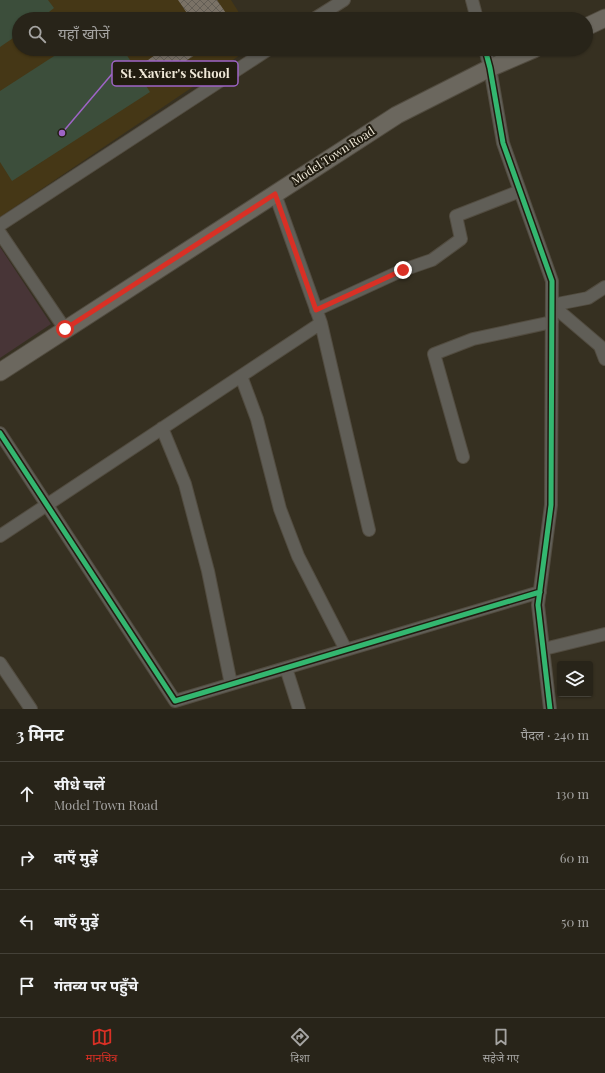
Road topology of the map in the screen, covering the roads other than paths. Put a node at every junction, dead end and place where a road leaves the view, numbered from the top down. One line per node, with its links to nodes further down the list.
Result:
1 (344, 0): 3 (street)
2 (472, 0): 4 (street)
3 (325, 12)
4 (475, 12)
5 (605, 18): 6 (main road)
6 (593, 23)
7 (258, 56): 13 (street)
8 (487, 56): 10 (street)
9 (518, 56): 10 (main road, Model Town Road)
10 (490, 68): 11 (street); 12 (main road, Model Town Road)
11 (520, 191): 16 (street); 17 (street)
12 (275, 194): 17 (street); 20 (main road, Model Town Road)
13 (0, 225)
14 (0, 233): 20 (street)
15 (605, 287): 16 (street)
16 (552, 305): 18 (street); 21 (street)
17 (316, 310): 19 (street)
18 (552, 322): 27 (street); 31 (street)
19 (321, 324): 24 (street); 29 (street)
20 (65, 329): 23 (main road, Model Town Road)
21 (603, 346): 22 (street)
22 (605, 360)
23 (0, 372)
24 (241, 376): 25 (street); 34 (street)
25 (162, 428): 28 (street); 37 (street)
26 (0, 433): 28 (street)
27 (463, 457)
28 (47, 505): 30 (street); 38 (street)
29 (369, 530)
30 (0, 536)
31 (540, 592): 33 (street); 34 (street)
32 (605, 634): 33 (street)
33 (544, 649): 41 (street)
34 (346, 650): 36 (street)
35 (0, 663): 39 (street)
36 (286, 668): 37 (street); 40 (street)
37 (231, 684): 38 (street)
38 (175, 705)
39 (31, 709)
40 (299, 709)
41 (550, 709)

